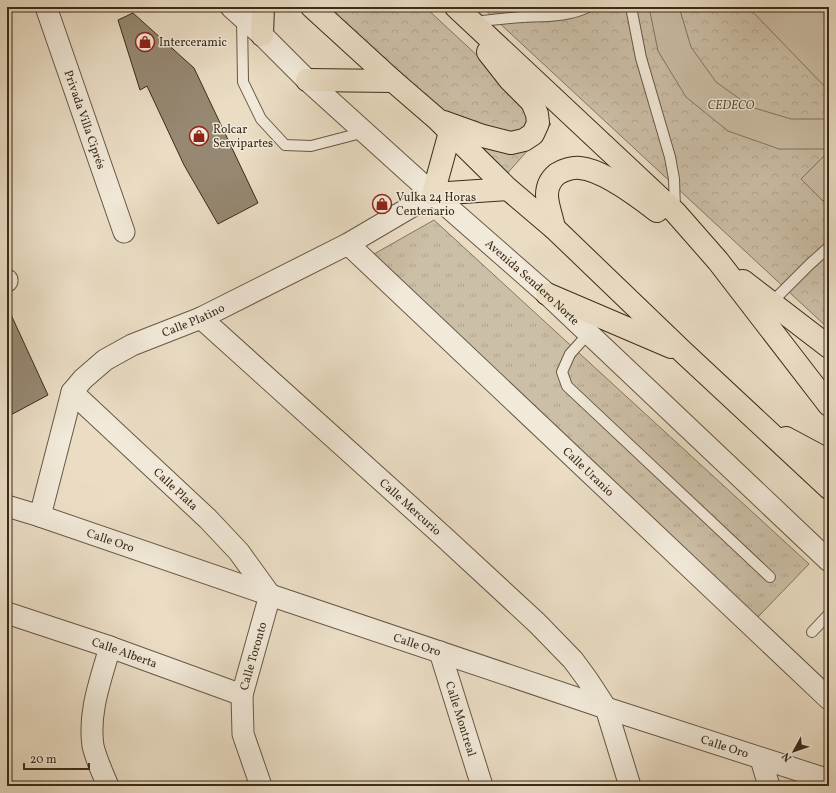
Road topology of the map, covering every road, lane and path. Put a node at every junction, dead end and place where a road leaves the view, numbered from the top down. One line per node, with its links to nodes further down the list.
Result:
1 (46, 7): 18 (street, Privada Villa Ciprés)
2 (263, 7): 9 (main road)
3 (312, 7): 11 (main road)
4 (456, 7): 8 (main road)
5 (588, 7): 8 (lane)
6 (631, 7): 16 (lane)
7 (237, 12): 9 (street, Avenida Sendero Norte); 13 (lane)
8 (472, 22): 12 (main road); 16 (main road)
9 (262, 35): 10 (street, Avenida Sendero Norte)
10 (307, 80): 11 (main road); 13 (street, Avenida Sendero Norte)
11 (393, 81): 12 (main road)
12 (444, 126): 14 (main road); 15 (main road)
13 (365, 132): 15 (street, Avenida Sendero Norte)
14 (508, 189): 15 (main road); 17 (main road)
15 (433, 194): 19 (street, Calle Platino); 22 (street, Avenida Sendero Norte)
16 (675, 212): 21 (main road)
17 (554, 228): 21 (main road); 27 (main road)
18 (124, 232)
19 (348, 244): 24 (street, Calle Platino); 44 (street, Calle Uranio)
20 (829, 247): 23 (lane)
21 (718, 261): 23 (main road); 29 (main road)
22 (547, 294): 25 (street, Avenida Sendero Norte); 27 (main road)
23 (771, 303): 26 (main road)
24 (201, 318): 28 (street, Calle Platino); 45 (street, Calle Mercurio)
25 (588, 334): 35 (street, Avenida Sendero Norte); 36 (lane)
26 (829, 347)
27 (683, 352): 30 (main road)
28 (72, 392): 34 (street, Calle Platino); 37 (street, Calle Plata)
29 (829, 405)
30 (760, 425): 31 (main road); 32 (main road)
31 (829, 461)
32 (829, 488)
33 (7, 506): 34 (street, Calle Oro)
34 (40, 516): 37 (street, Calle Oro)
35 (829, 561)
36 (770, 577)
37 (270, 595): 42 (street, Calle Oro); 43 (street, Calle Toronto)
38 (7, 613): 41 (street, Calle Alberta)
39 (829, 614): 40 (lane)
40 (812, 632)
41 (110, 647): 43 (street, Calle Alberta); 48 (street)
42 (440, 652): 45 (street, Calle Oro); 50 (street, Calle Montreal)
43 (242, 695): 49 (street, Calle Toronto)
44 (829, 699)
45 (606, 708): 46 (street, Calle Oro); 51 (street, Calle Mercurio)
46 (761, 759): 47 (street, Calle Oro); 52 (street)
47 (829, 780)
48 (108, 786)
49 (261, 786)
50 (482, 786)
51 (630, 786)
52 (769, 786)

